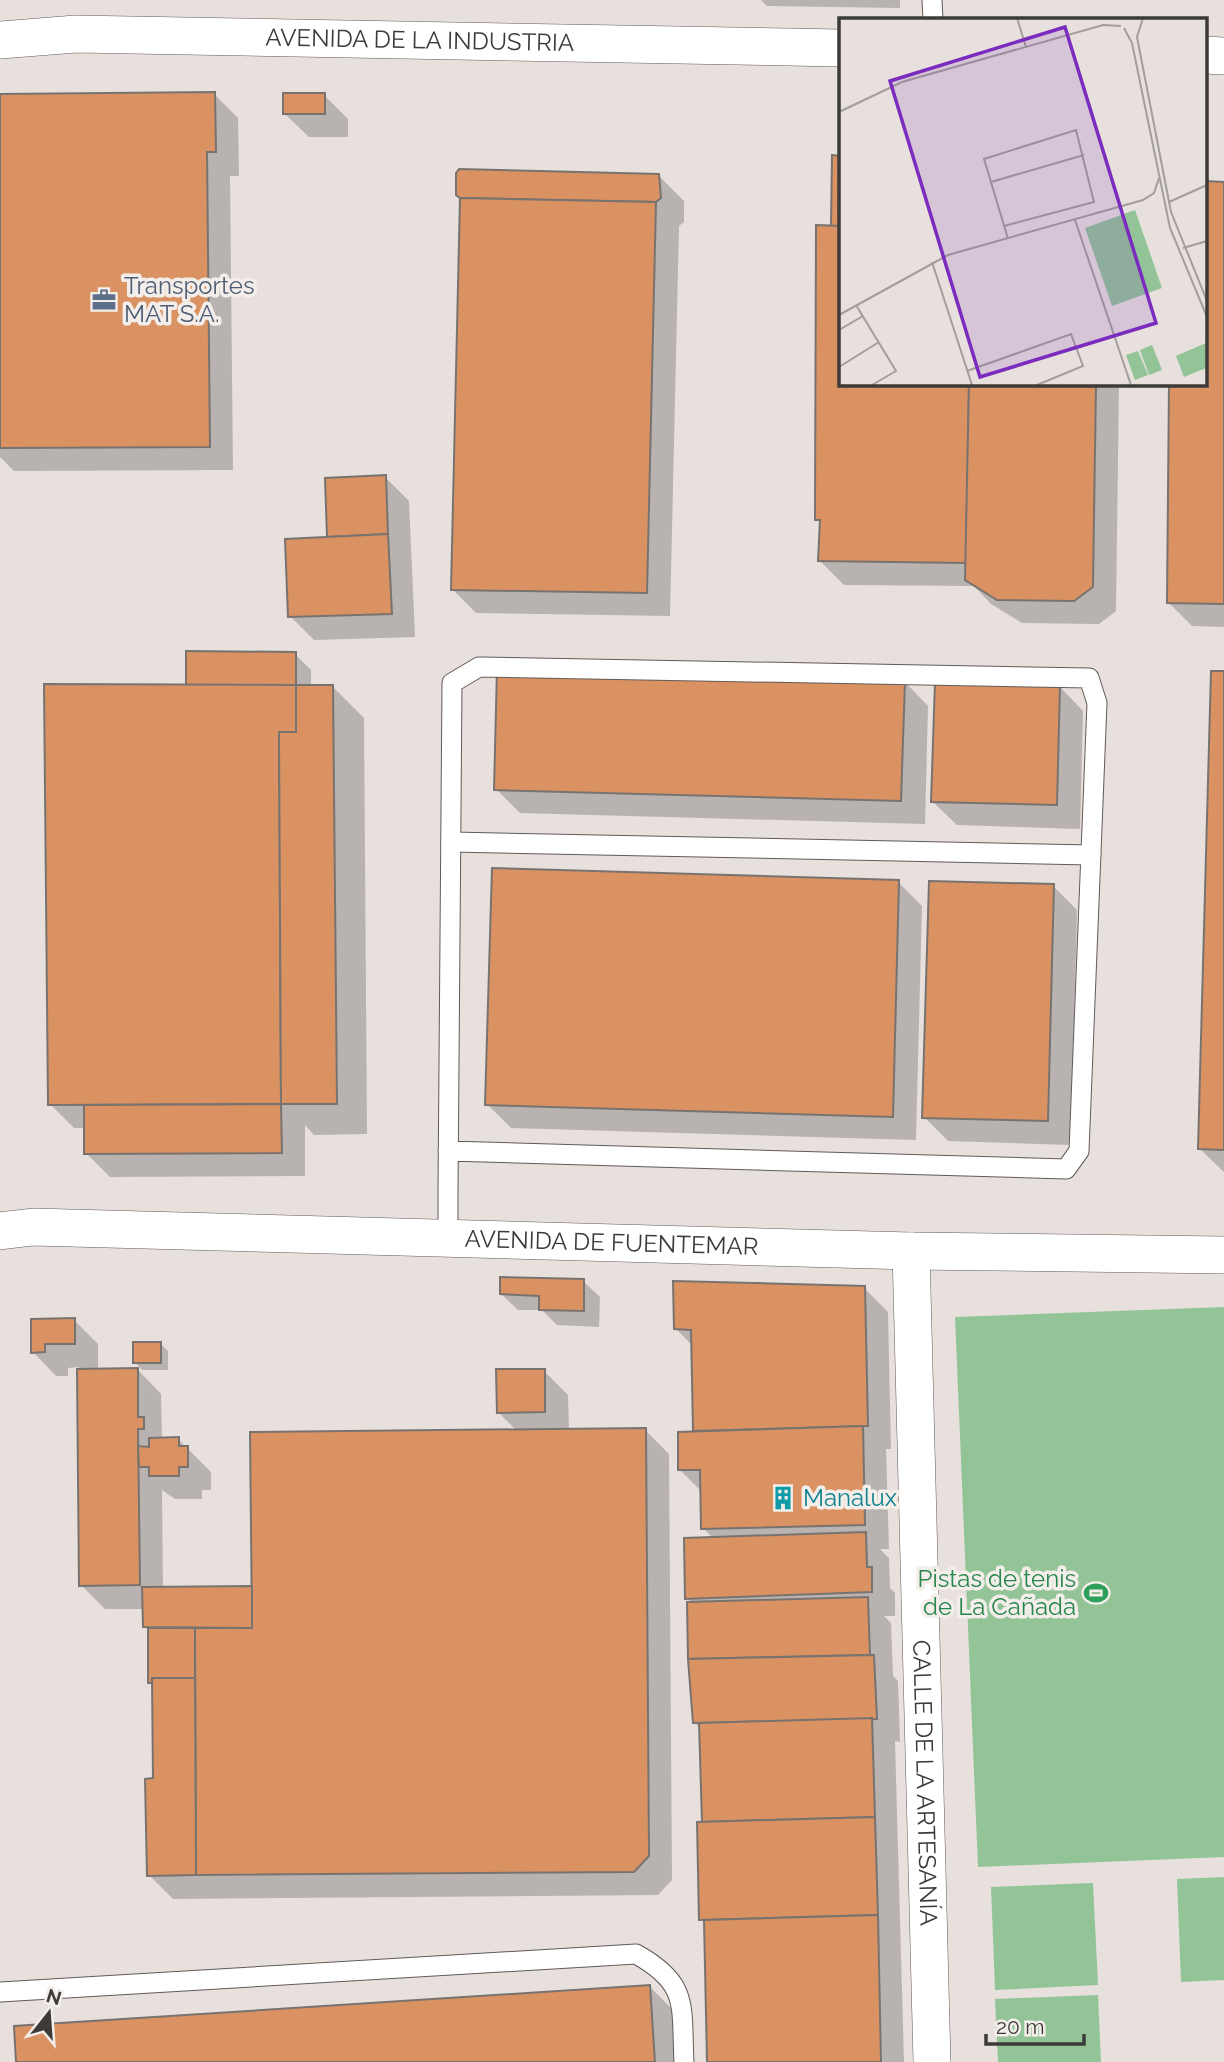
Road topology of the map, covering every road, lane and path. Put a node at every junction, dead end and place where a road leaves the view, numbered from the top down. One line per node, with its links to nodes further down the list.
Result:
1 (932, 0): 2 (lane)
2 (933, 18)
3 (0, 40): 4 (street, AVENIDA DE LA INDUSTRIA)
4 (839, 48)
5 (1206, 55): 6 (street)
6 (1224, 55)
7 (450, 842): 8 (lane); 8 (lane); 9 (lane)
8 (1091, 855): 9 (lane)
9 (448, 1151): 11 (lane)
10 (0, 1231): 11 (street, AVENIDA DE FUENTEMAR)
11 (447, 1239): 12 (street, AVENIDA DE FUENTEMAR)
12 (911, 1251): 13 (street, AVENIDA DE FUENTEMAR); 16 (street, CALLE DE LA ARTESANÍA)
13 (1224, 1255)
14 (0, 1992): 15 (lane)
15 (684, 2062)
16 (932, 2062)

